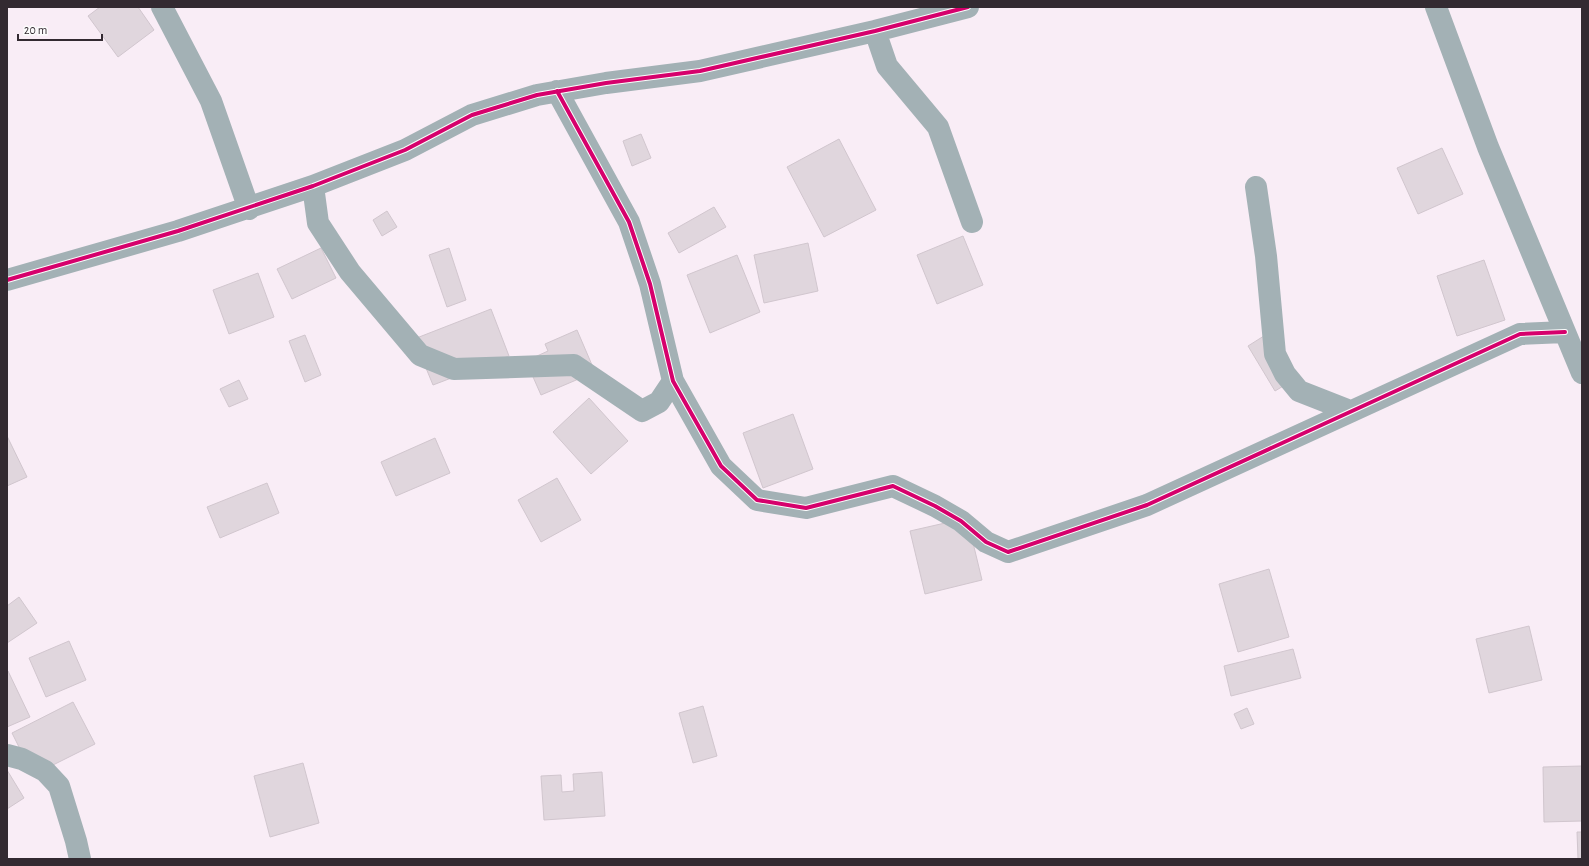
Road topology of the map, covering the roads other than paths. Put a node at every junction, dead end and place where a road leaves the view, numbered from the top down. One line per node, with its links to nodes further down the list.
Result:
1 (162, 7): 8 (street)
2 (968, 7): 4 (street)
3 (1436, 7): 11 (street)
4 (874, 31): 5 (street); 9 (street)
5 (557, 91): 6 (street); 13 (street)
6 (313, 186): 8 (street); 13 (street)
7 (1256, 187): 14 (street)
8 (249, 208): 10 (street)
9 (972, 222)
10 (7, 280)
11 (1565, 332): 12 (street); 14 (street)
12 (1582, 373)
13 (673, 381): 14 (street)
14 (1350, 411)
15 (7, 755): 16 (street)
16 (80, 859)

